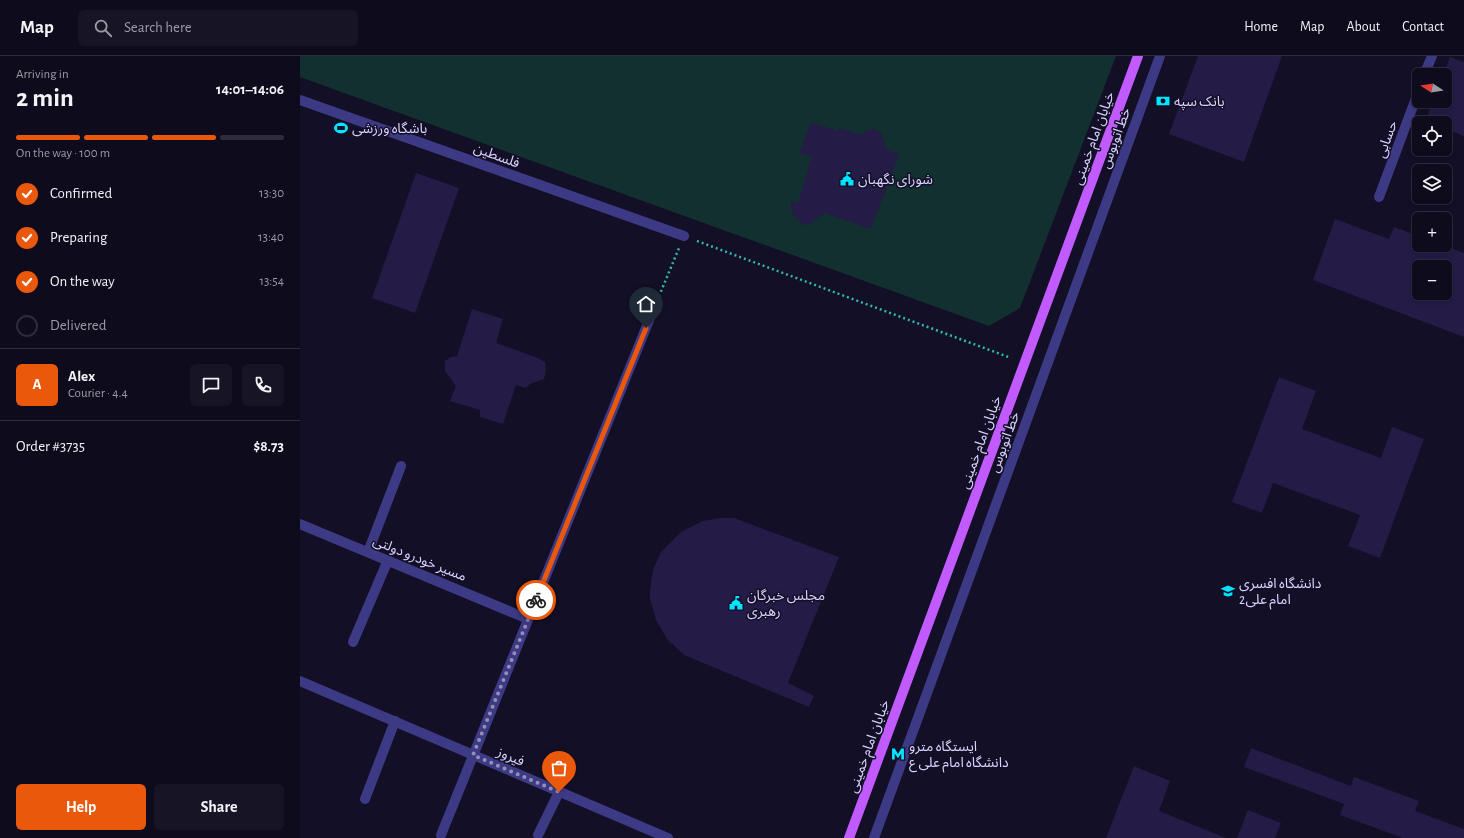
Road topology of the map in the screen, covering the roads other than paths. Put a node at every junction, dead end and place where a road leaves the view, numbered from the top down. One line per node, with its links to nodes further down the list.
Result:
1 (1138, 56): 24 (main road, خیابان امام خمینی)
2 (1160, 56): 25 (street, خط اتوبوس)
3 (1432, 56): 4 (street)
4 (1427, 68)
5 (300, 100): 8 (street, فلسطین)
6 (1412, 108): 7 (street, حسابی)
7 (1379, 197)
8 (684, 236)
9 (652, 313): 14 (street)
10 (401, 466): 12 (street)
11 (300, 524): 12 (street, مسیر خودرو دولتی)
12 (368, 552): 13 (street, مسیر خودرو دولتی)
13 (388, 560): 14 (street, مسیر خودرو دولتی); 15 (street)
14 (528, 619): 18 (street)
15 (353, 642)
16 (300, 681): 17 (street, فیروز)
17 (395, 722): 18 (street, فیروز); 20 (street)
18 (473, 755): 19 (street, فیروز); 21 (street)
19 (559, 792): 22 (street); 23 (street, فیروز)
20 (365, 799)
21 (441, 835)
22 (538, 835)
23 (668, 838)
24 (849, 838)
25 (874, 838)

